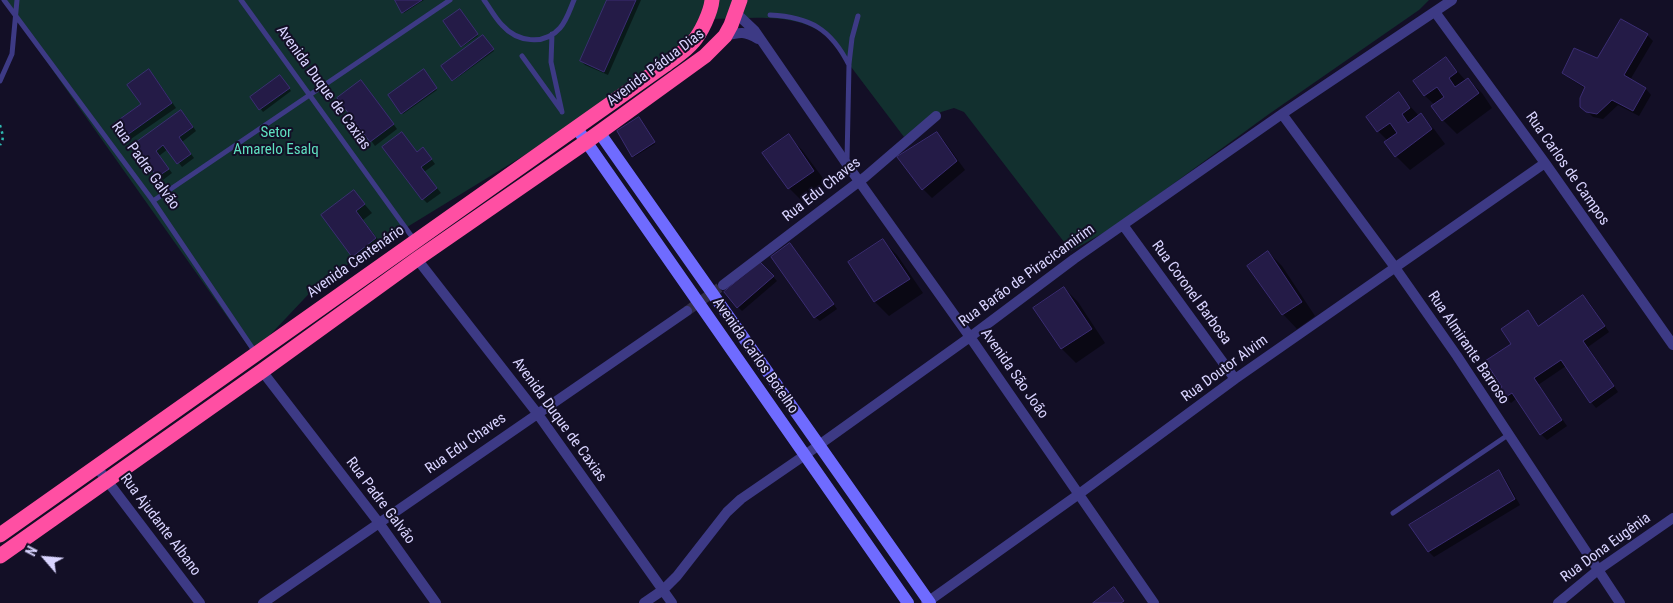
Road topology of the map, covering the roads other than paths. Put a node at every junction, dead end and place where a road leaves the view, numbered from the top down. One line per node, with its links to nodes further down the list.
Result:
1 (4, 0): 12 (lane, Rua Padre Galvão)
2 (17, 0): 12 (lane)
3 (242, 0): 20 (lane, Avenida Duque de Caxias)
4 (450, 0): 20 (lane)
5 (484, 0): 14 (lane)
6 (574, 0): 14 (lane)
7 (712, 0): 23 (highway, Avenida Centenário)
8 (1452, 0): 10 (street, Rua Barão de Piracicamirim)
9 (738, 7): 15 (highway, Avenida Pádua Dias); 16 (street, Avenida São João)
10 (1435, 12): 21 (street, Rua Barão de Piracicamirim); 27 (street, Rua Carlos de Campos)
11 (770, 15): 18 (lane)
12 (16, 16): 19 (lane); 29 (lane, Rua Padre Galvão)
13 (858, 16): 18 (lane)
14 (552, 34): 17 (lane)
15 (725, 36): 16 (street); 24 (highway, Avenida Pádua Dias)
16 (760, 41): 26 (street, Avenida São João)
17 (522, 56)
18 (849, 65): 26 (lane)
19 (0, 81)
20 (309, 96): 29 (lane); 31 (lane, Avenida Duque de Caxias)
21 (1282, 114): 30 (street, Rua Barão de Piracicamirim); 33 (street, Rua Almirante Barroso)
22 (936, 116): 28 (street, Rua Edu Chaves)
23 (576, 127): 25 (main road, Avenida Carlos Botelho); 31 (highway, Avenida Centenário)
24 (599, 132): 25 (highway); 43 (main road, Avenida Carlos Botelho)
25 (586, 142): 32 (highway); 44 (main road, Avenida Carlos Botelho)
26 (846, 162): 28 (street, Avenida São João)
27 (1545, 163): 33 (street, Rua Doutor Alvim); 37 (street, Rua Carlos de Campos)
28 (860, 180): 34 (street, Rua Edu Chaves); 36 (street, Avenida São João)
29 (153, 201): 38 (lane, Rua Padre Galvão)
30 (1123, 225): 36 (street, Rua Barão de Piracicamirim); 40 (street, Rua Coronel Barbosa)
31 (415, 242): 38 (highway, Avenida Centenário)
32 (418, 259): 39 (highway); 41 (street, Avenida Duque de Caxias)
33 (1394, 266): 40 (street, Rua Doutor Alvim); 42 (street, Rua Almirante Barroso)
34 (723, 285)
35 (686, 311): 41 (street, Rua Edu Chaves)
36 (970, 337): 43 (street, Rua Barão de Piracicamirim); 47 (street, Avenida São João)
37 (1673, 345)
38 (256, 355): 45 (highway, Avenida Centenário)
39 (262, 371): 46 (highway); 50 (street, Rua Padre Galvão)
40 (1235, 379): 47 (street, Rua Doutor Alvim)
41 (537, 413): 50 (street, Rua Edu Chaves); 54 (street, Avenida Duque de Caxias)
42 (1508, 435): 48 (lane); 53 (street, Rua Almirante Barroso)
43 (818, 444): 44 (street, Rua Barão de Piracicamirim); 55 (main road, Avenida Carlos Botelho)
44 (805, 455): 54 (street, Rua Barão de Piracicamirim); 61 (main road, Avenida Carlos Botelho)
45 (96, 466): 46 (street, Rua Ajudante Albano); 51 (highway, Avenida Centenário)
46 (108, 480): 52 (highway); 56 (street, Rua Ajudante Albano)
47 (1079, 494): 55 (street, Rua Doutor Alvim); 62 (street, Avenida São João)
48 (1393, 513)
49 (1673, 518): 53 (street, Rua Dona Eugênia)
50 (379, 523): 57 (street, Rua Edu Chaves); 58 (street, Rua Padre Galvão)
51 (0, 535)
52 (0, 556)
53 (1598, 570): 63 (street, Rua Dona Eugênia); 64 (street, Rua Almirante Barroso)
54 (663, 590): 59 (street, Rua Barão de Piracicamirim); 60 (street, Avenida Duque de Caxias)
55 (928, 602)
56 (200, 603)
57 (263, 603)
58 (436, 603)
59 (644, 603)
60 (672, 603)
61 (908, 603)
62 (1154, 603)
63 (1558, 603)
64 (1620, 603)

